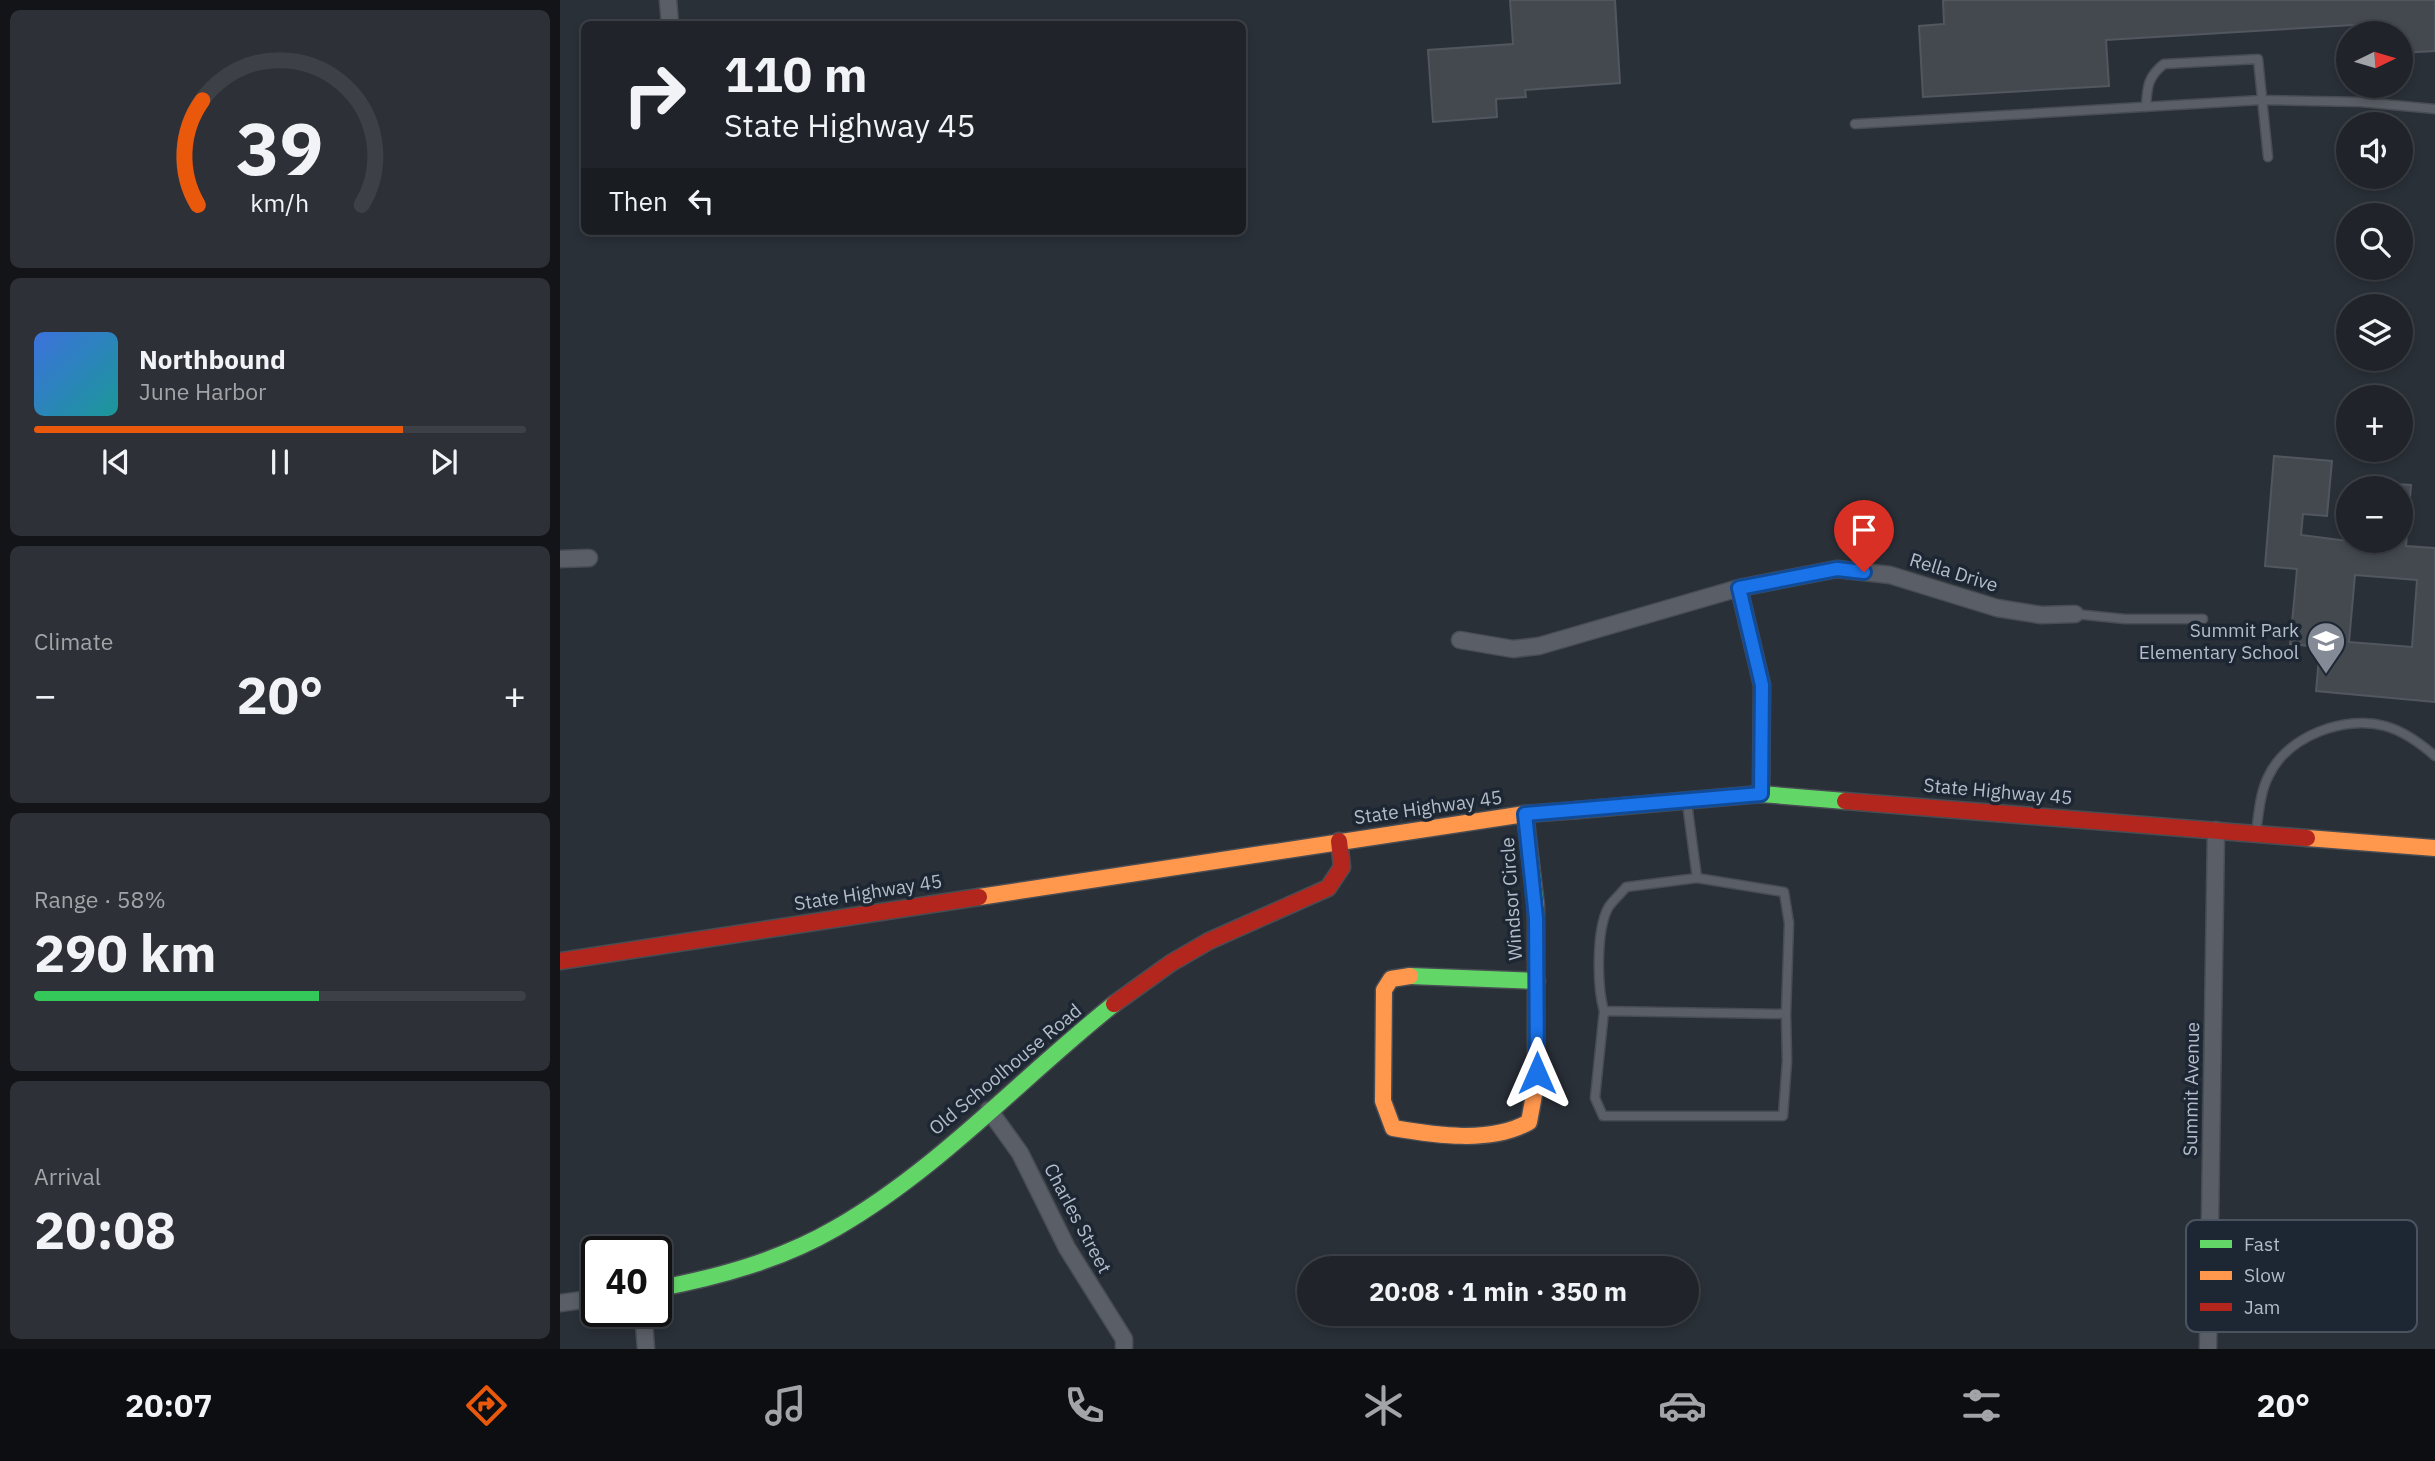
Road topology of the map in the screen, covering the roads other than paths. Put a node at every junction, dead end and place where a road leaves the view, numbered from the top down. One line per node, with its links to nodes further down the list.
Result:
1 (668, 0): 2 (street)
2 (670, 21)
3 (2261, 100): 4 (lane); 4 (lane); 5 (lane); 7 (lane)
4 (2146, 107): 6 (lane)
5 (2435, 108)
6 (1855, 124)
7 (2268, 157)
8 (589, 558): 9 (street)
9 (560, 559)
10 (1739, 588): 11 (street, Rella Drive); 13 (street, Rella Drive); 15 (street)
11 (2075, 614): 12 (lane)
12 (2203, 619)
13 (1460, 640)
14 (2435, 756): 19 (lane)
15 (1761, 794): 16 (main road, State Highway 45); 18 (main road, State Highway 45)
16 (1687, 800): 17 (main road, State Highway 45); 22 (lane)
17 (1525, 814): 20 (main road, State Highway 45); 24 (main road, Windsor Circle)
18 (2216, 830): 19 (main road, State Highway 45); 28 (street, Summit Avenue)
19 (2256, 833): 21 (main road, State Highway 45)
20 (1339, 841): 23 (main road, State Highway 45); 27 (main road, Old Schoolhouse Road)
21 (2435, 848)
22 (1697, 878): 25 (lane); 26 (lane)
23 (560, 961)
24 (1536, 981): 24 (main road, Windsor Circle)
25 (1604, 1011): 26 (lane); 26 (lane)
26 (1786, 1014)
27 (989, 1110): 29 (main road, Old Schoolhouse Road); 34 (street, Charles Street)
28 (2210, 1220)
29 (672, 1286)
30 (581, 1300): 31 (street)
31 (560, 1303)
32 (644, 1327): 33 (street)
33 (646, 1349)
34 (1124, 1349)

